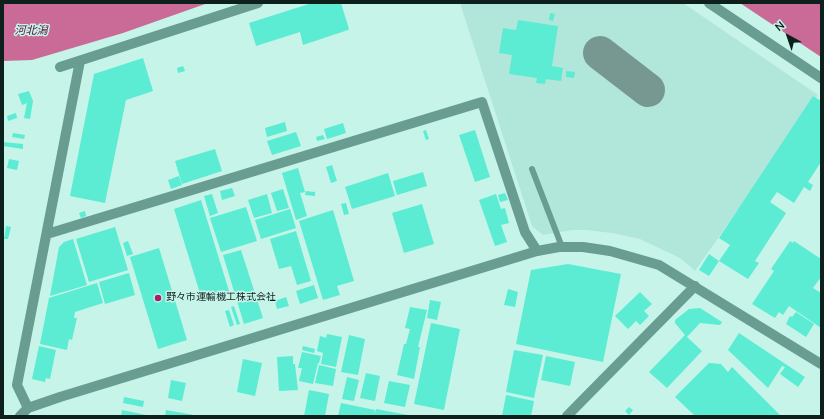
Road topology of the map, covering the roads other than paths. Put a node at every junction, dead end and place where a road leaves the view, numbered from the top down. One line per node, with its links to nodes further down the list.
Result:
1 (258, 3): 3 (street)
2 (709, 3): 5 (street)
3 (80, 61): 4 (street); 7 (street)
4 (60, 68)
5 (821, 78)
6 (532, 169): 8 (lane)
7 (47, 234): 9 (street); 12 (street)
8 (562, 247): 9 (street); 10 (street)
9 (537, 251): 12 (street)
10 (695, 286): 11 (street); 14 (street)
11 (821, 364)
12 (28, 408): 13 (street)
13 (20, 416)
14 (567, 416)

